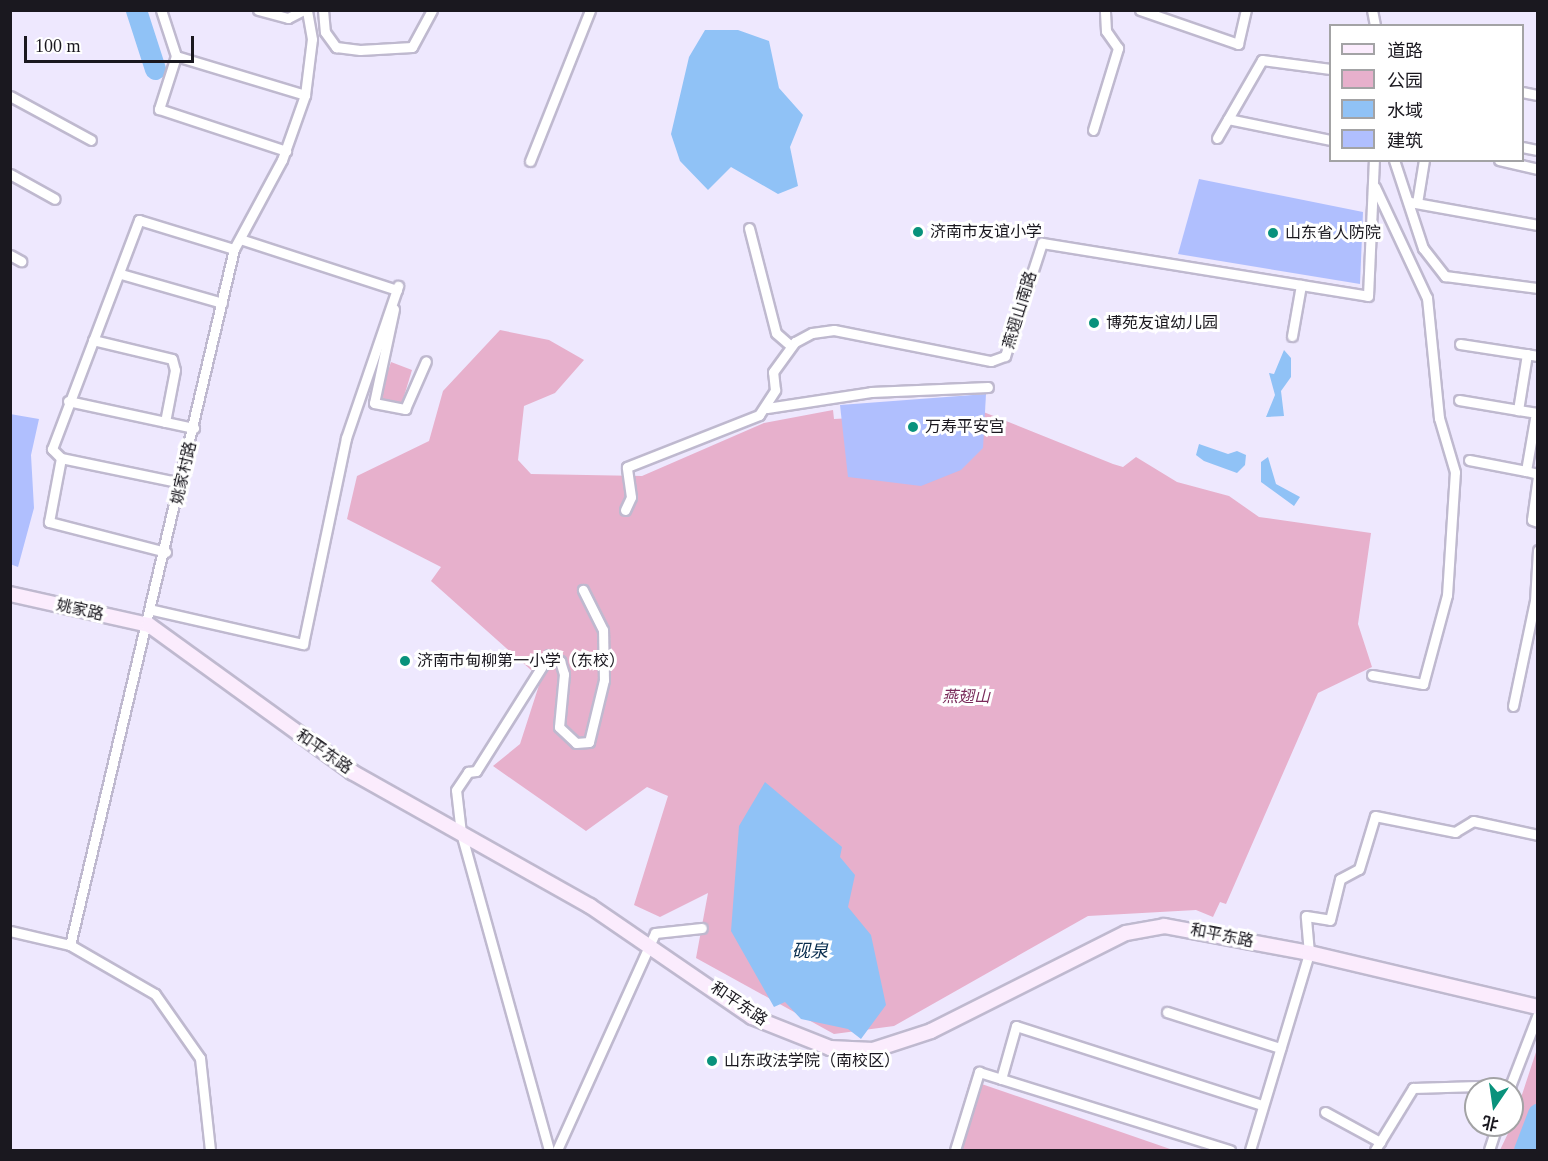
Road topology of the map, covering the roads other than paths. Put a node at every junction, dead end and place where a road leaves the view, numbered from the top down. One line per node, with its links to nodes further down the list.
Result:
1 (161, 10): 10 (street)
2 (258, 10): 3 (street)
3 (305, 10): 12 (street, 姚家村路)
4 (322, 10): 5 (street)
5 (432, 10)
6 (590, 10): 20 (street)
7 (1105, 10): 15 (street)
8 (1140, 10): 9 (street)
9 (1246, 10)
10 (176, 56): 12 (street); 19 (street)
11 (1329, 69): 14 (street)
12 (305, 95): 19 (street, 姚家村路)
13 (10, 96): 17 (street)
14 (1228, 119): 16 (street); 18 (street)
15 (1093, 130)
16 (1217, 138)
17 (92, 140)
18 (1329, 140)
19 (286, 151): 32 (street, 姚家村路)
20 (530, 161)
21 (1374, 162): 27 (street, 燕翅山南路)
22 (1395, 162): 29 (street)
23 (1423, 162): 29 (street)
24 (1508, 162): 25 (street)
25 (1538, 169)
26 (10, 174): 28 (street)
27 (1374, 185): 37 (street, 燕翅山南路); 72 (street)
28 (55, 199)
29 (1413, 202): 30 (street); 39 (street)
30 (1538, 225)
31 (749, 228): 44 (street)
32 (240, 239): 33 (street, 姚家村路); 38 (street)
33 (234, 249): 36 (street); 40 (street, 姚家村路)
34 (10, 255): 35 (street)
35 (21, 261)
36 (121, 274): 40 (street); 42 (street)
37 (1300, 285): 41 (street); 44 (street, 燕翅山南路)
38 (398, 286): 47 (street); 68 (street)
39 (1538, 288)
40 (222, 303): 55 (street, 姚家村路)
41 (1292, 336)
42 (93, 340): 49 (street); 54 (street)
43 (1460, 344): 45 (street)
44 (791, 346): 51 (street, 燕翅山南路)
45 (1527, 354): 46 (street); 52 (street)
46 (1538, 356)
47 (426, 362)
48 (988, 387): 51 (street)
49 (68, 400): 54 (street); 56 (street)
50 (1459, 400): 52 (street)
51 (767, 408): 61 (street)
52 (1518, 410): 53 (street)
53 (1537, 413): 58 (street)
54 (165, 422): 55 (street)
55 (194, 428): 60 (street, 姚家村路)
56 (61, 458): 60 (street); 64 (street)
57 (1469, 460): 58 (street)
58 (1526, 471): 59 (street)
59 (1538, 475): 62 (street)
60 (182, 483): 64 (street, 姚家村路)
61 (625, 510)
62 (1538, 522)
63 (1538, 550): 65 (street)
64 (166, 552): 68 (street, 姚家村路)
65 (1537, 580): 70 (street)
66 (583, 590): 74 (street)
67 (10, 594): 69 (main road, 姚家路)
68 (153, 610): 69 (street, 姚家村路)
69 (149, 625): 74 (main road, 和平东路); 78 (street, 姚家村路)
70 (1526, 645): 71 (street); 73 (street)
71 (1538, 647)
72 (1372, 675)
73 (1513, 706)
74 (460, 834): 79 (main road, 和平东路); 92 (street)
75 (1538, 835): 80 (street)
76 (702, 928): 79 (street)
77 (10, 931): 78 (street)
78 (70, 945): 91 (street)
79 (651, 946): 80 (main road, 和平东路); 93 (street)
80 (1309, 953): 81 (main road, 和平东路); 84 (street)
81 (1538, 1007)
82 (1167, 1012): 84 (street)
83 (1538, 1014): 85 (street)
84 (1280, 1048): 96 (street)
85 (1514, 1077)
86 (1001, 1079): 88 (street); 94 (street); 95 (street)
87 (1464, 1087): 90 (street)
88 (1259, 1104)
89 (1325, 1112): 90 (street)
90 (1378, 1146)
91 (210, 1150)
92 (549, 1150)
93 (557, 1150)
94 (955, 1150)
95 (1230, 1150)
96 (1250, 1150)

